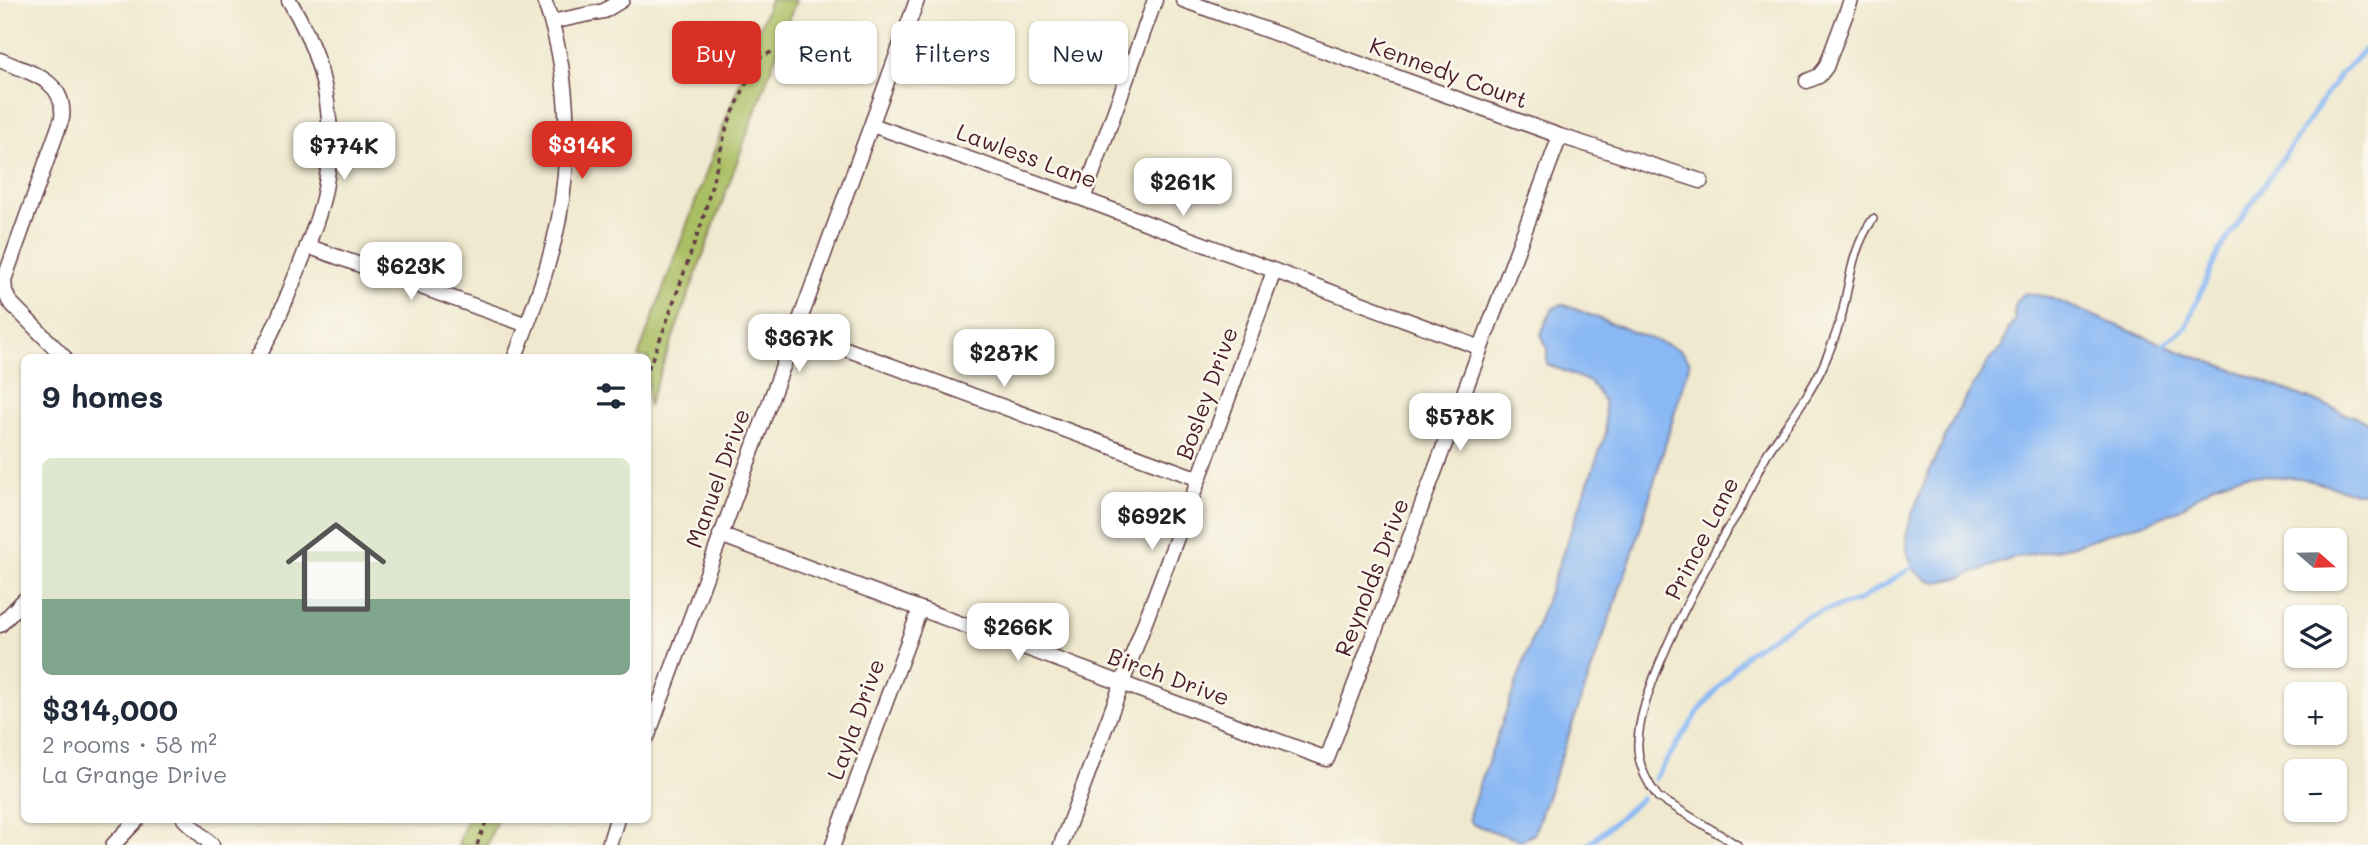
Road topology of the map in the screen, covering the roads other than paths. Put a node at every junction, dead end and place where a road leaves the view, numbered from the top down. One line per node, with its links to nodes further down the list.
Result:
1 (289, 0): 16 (street)
2 (544, 0): 8 (street)
3 (622, 0): 8 (street)
4 (917, 0): 11 (street, Manuel Drive)
5 (1155, 0): 14 (street)
6 (1183, 0): 12 (street, Kennedy Court)
7 (1852, 0): 10 (street)
8 (551, 22): 18 (street)
9 (0, 60): 21 (street)
10 (1807, 81)
11 (872, 125): 14 (street, Lawless Lane); 19 (street, Manuel Drive)
12 (1560, 136): 13 (street, Kennedy Court); 20 (street, Reynolds Drive)
13 (1701, 181)
14 (1083, 199): 17 (street, Lawless Lane)
15 (1873, 219): 40 (lane, Prince Lane)
16 (307, 246): 18 (street); 22 (street)
17 (1274, 271): 20 (street, Lawless Lane); 24 (street, Bosley Drive)
18 (527, 325): 23 (street)
19 (797, 331): 24 (street); 25 (street, Manuel Drive)
20 (1481, 348): 31 (street, Reynolds Drive)
21 (61, 354)
22 (260, 354)
23 (516, 354)
24 (1199, 479): 29 (street, Bosley Drive)
25 (720, 535): 27 (street, Birch Drive); 30 (street, Manuel Drive)
26 (21, 602): 28 (street)
27 (920, 608): 29 (street, Birch Drive); 38 (street, Layla Drive)
28 (3, 615)
29 (1121, 683): 31 (street, Birch Drive); 39 (street, Bosley Drive)
30 (651, 727)
31 (1327, 759)
32 (134, 823): 35 (street)
33 (188, 823): 36 (street)
34 (616, 823): 37 (street)
35 (113, 845)
36 (212, 845)
37 (609, 845)
38 (833, 845)
39 (1061, 845)
40 (1737, 845)

